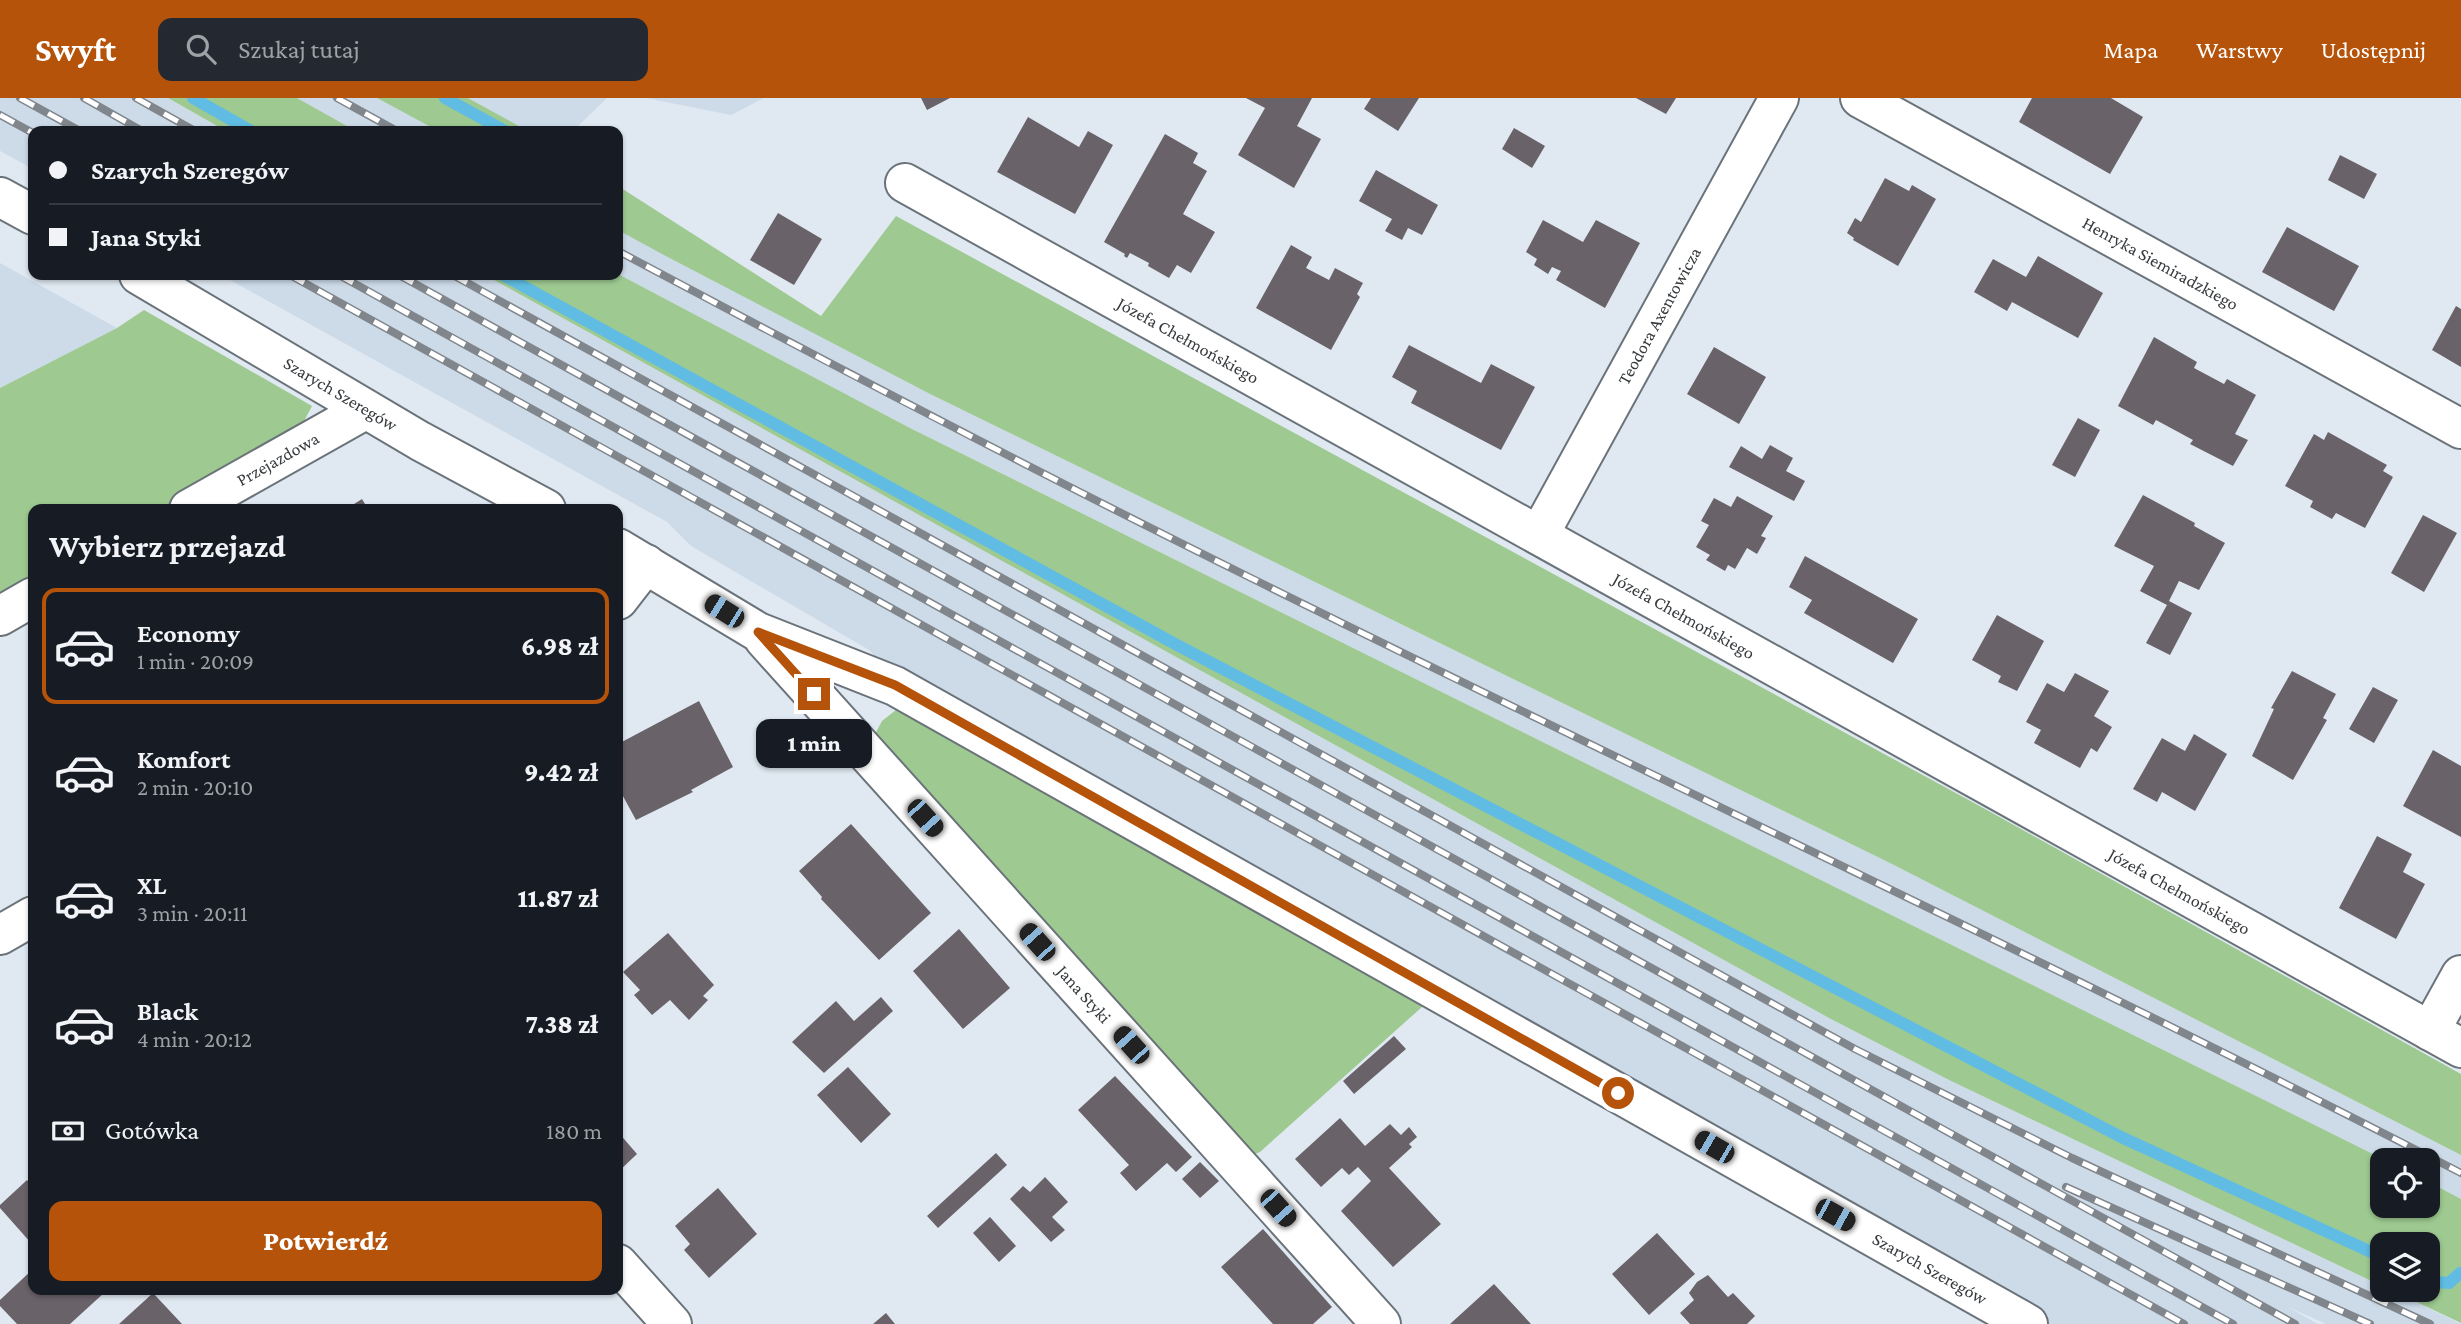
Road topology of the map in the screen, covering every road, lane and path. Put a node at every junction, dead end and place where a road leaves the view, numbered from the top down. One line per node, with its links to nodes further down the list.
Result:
1 (1779, 98): 11 (street, Teodora Axentowicza)
2 (1860, 98): 8 (street, Henryka Siemiradzkiego)
3 (905, 183): 11 (street, Józefa Chełmońskiego)
4 (0, 197): 5 (street)
5 (28, 212)
6 (147, 280): 7 (street, Szarych Szeregów)
7 (365, 410): 9 (street, Przejazdowa); 10 (street, Szarych Szeregów)
8 (2461, 429)
9 (198, 504)
10 (537, 504)
11 (1539, 535): 20 (street, Józefa Chełmońskiego)
12 (632, 556): 13 (street); 16 (street, Szarych Szeregów)
13 (623, 584)
14 (28, 600): 15 (street)
15 (0, 616)
16 (758, 632): 23 (street, Jana Styki); 24 (street, Szarych Szeregów)
17 (28, 919): 18 (street)
18 (0, 935)
19 (2461, 975): 20 (street)
20 (2446, 1040)
21 (623, 1270): 22 (street)
22 (672, 1324)
23 (1381, 1324)
24 (2028, 1324)

